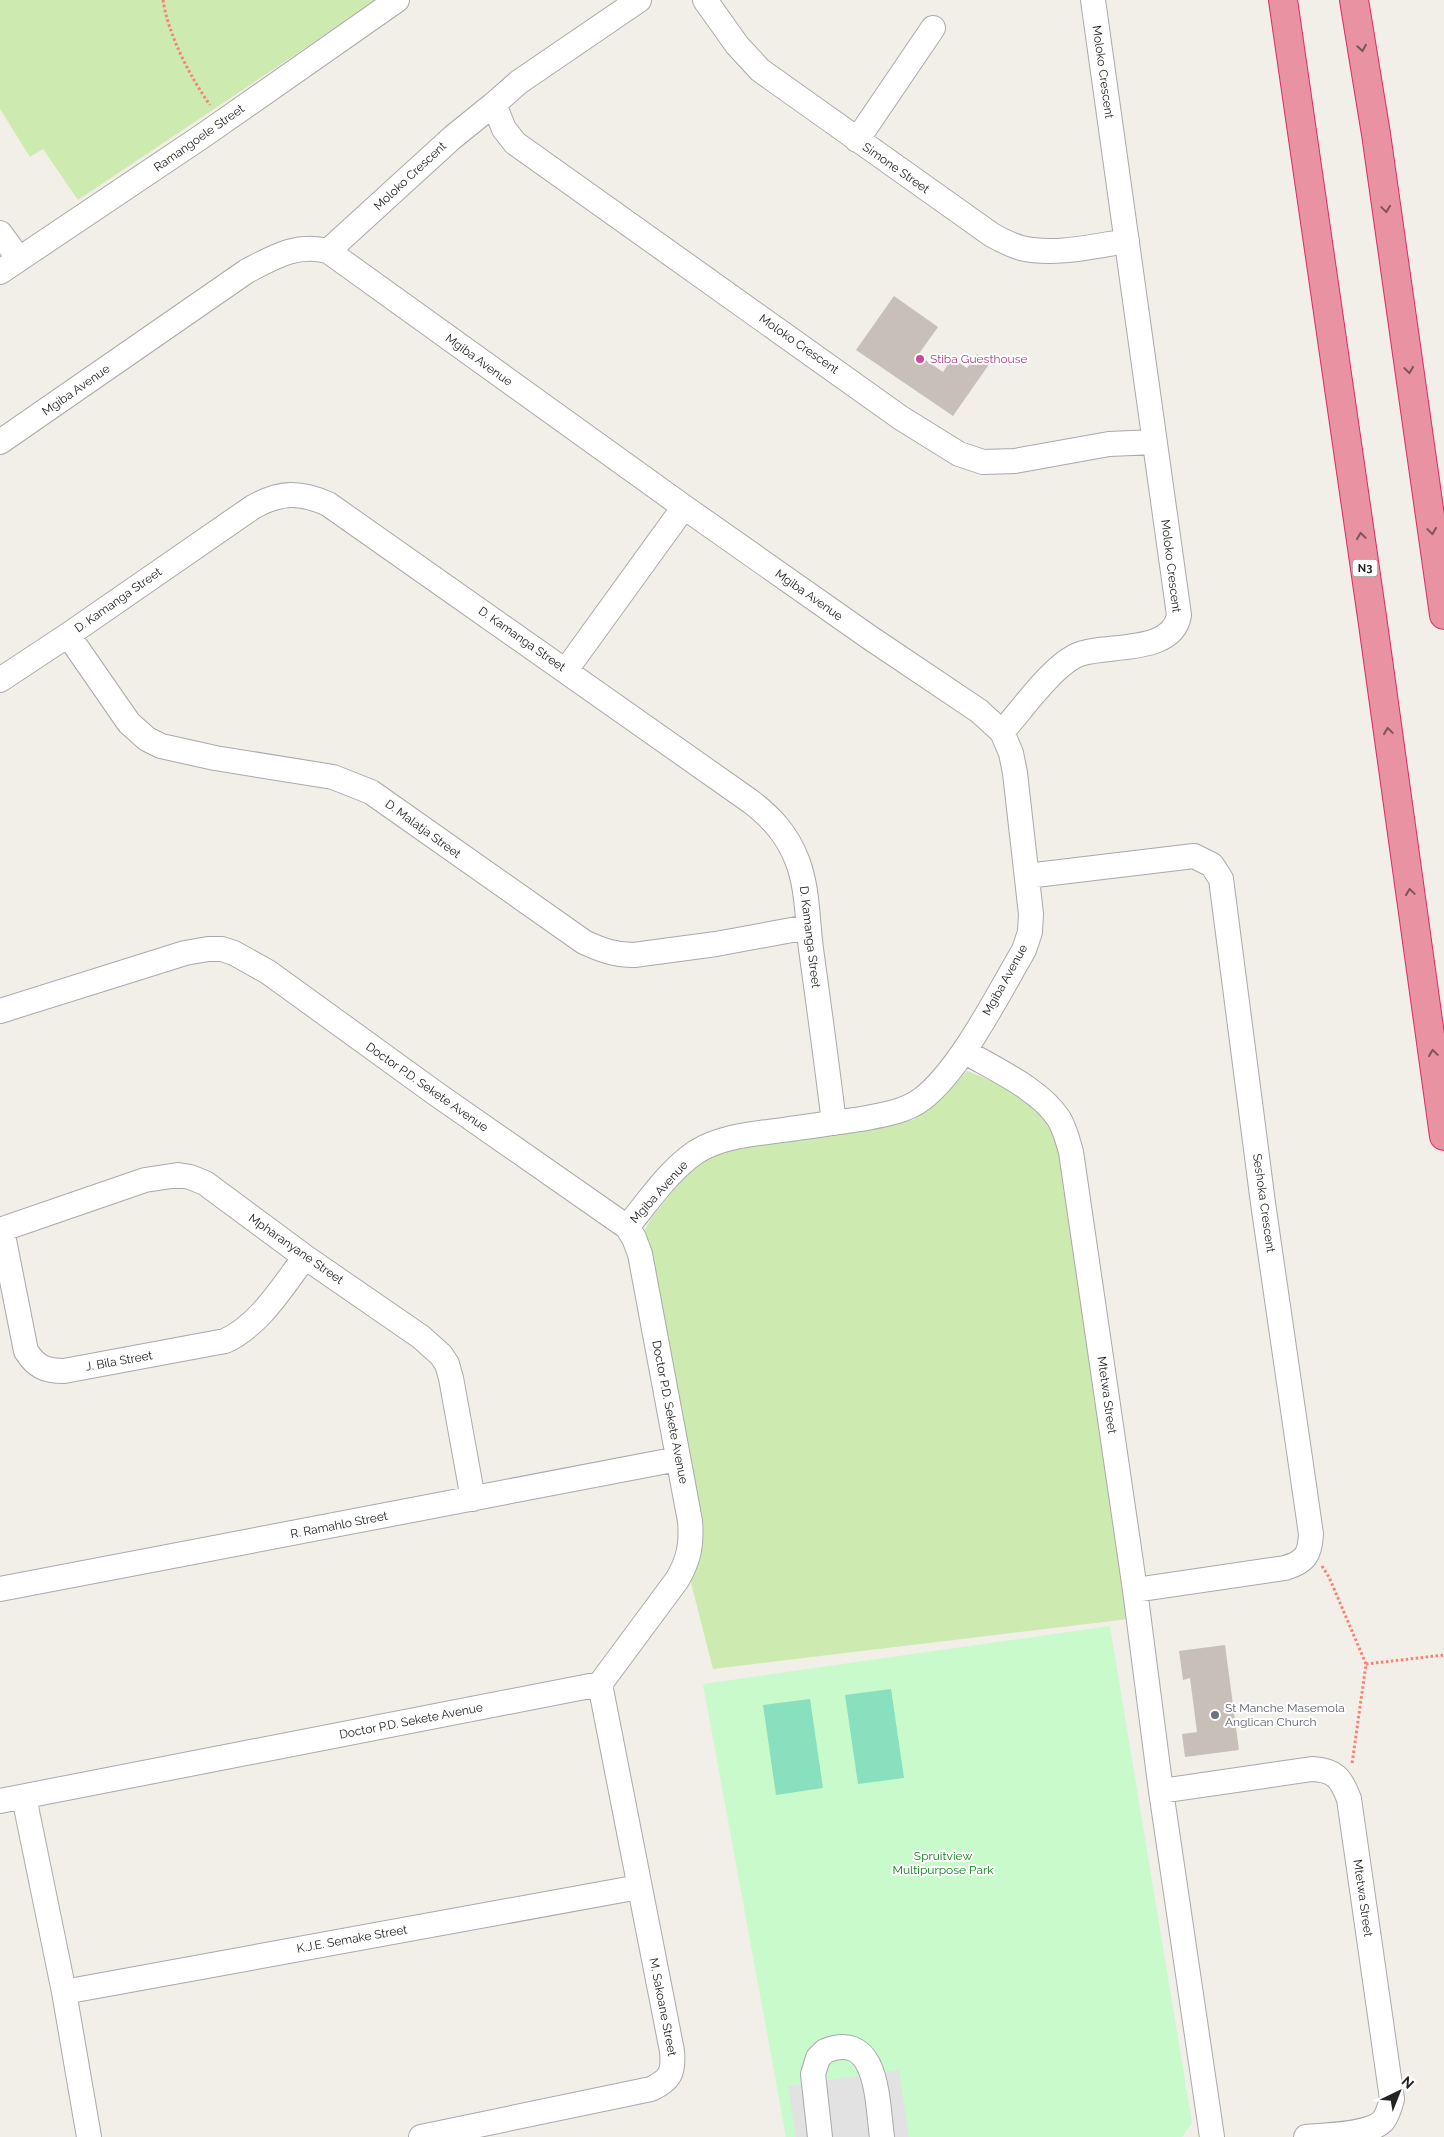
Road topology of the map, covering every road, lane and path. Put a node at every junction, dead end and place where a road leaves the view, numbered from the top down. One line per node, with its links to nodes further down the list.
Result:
1 (164, 0): 10 (path)
2 (397, 0): 10 (street, Ramangoele Street)
3 (639, 0): 9 (street, Moloko Crescent)
4 (705, 0): 11 (street, Simone Street)
5 (1093, 0): 13 (street, Moloko Crescent)
6 (1283, 0): 29 (highway, N3, one-way to 6)
7 (1354, 0): 19 (highway, one-way to 19)
8 (933, 28): 11 (street)
9 (494, 104): 14 (street, Moloko Crescent); 17 (street, Moloko Crescent)
10 (222, 122): 15 (street, Ramangoele Street)
11 (857, 140): 13 (street, Simone Street)
12 (0, 233): 15 (street)
13 (1127, 241): 17 (street, Moloko Crescent)
14 (328, 251): 16 (street, Mgiba Avenue); 18 (street, Mgiba Avenue)
15 (10, 265)
16 (0, 442)
17 (1154, 442): 23 (street, Moloko Crescent)
18 (684, 507): 21 (street); 23 (street, Mgiba Avenue)
19 (1444, 615)
20 (68, 635): 21 (street, D. Kamanga Street); 22 (street, D. Kamanga Street); 25 (street, D. Malatja Street)
21 (566, 670): 25 (street, D. Kamanga Street)
22 (0, 680)
23 (1002, 732): 24 (street, Mgiba Avenue)
24 (1027, 876): 27 (street, Mgiba Avenue); 35 (street, Seshoka Crescent)
25 (808, 928): 28 (street, D. Kamanga Street)
26 (0, 1011): 30 (street, Doctor P.D. Sekete Avenue)
27 (964, 1051): 28 (street, Mgiba Avenue); 37 (street, Mtetwa Street)
28 (834, 1123): 30 (street, Mgiba Avenue)
29 (1444, 1136)
30 (627, 1227): 33 (street, Doctor P.D. Sekete Avenue)
31 (1, 1230): 32 (street, Mpharanyane Street); 32 (street, J. Bila Street)
32 (305, 1257): 34 (street, Mpharanyane Street)
33 (678, 1459): 34 (street, R. Ramahlo Street); 40 (street, Doctor P.D. Sekete Avenue)
34 (473, 1499): 36 (street, R. Ramahlo Street)
35 (1306, 1558): 37 (street); 39 (path)
36 (0, 1589)
37 (1135, 1590): 42 (street, Mtetwa Street)
38 (1444, 1655): 39 (path)
39 (1366, 1664): 41 (path)
40 (600, 1684): 43 (street, Doctor P.D. Sekete Avenue); 45 (street, M. Sakoane Street)
41 (1340, 1779): 42 (street); 52 (street, Mtetwa Street)
42 (1161, 1791): 51 (street, Mtetwa Street)
43 (24, 1796): 44 (street, Doctor P.D. Sekete Avenue); 46 (street)
44 (0, 1801)
45 (639, 1887): 46 (street, K.J.E. Semake Street); 48 (street, M. Sakoane Street)
46 (64, 1992): 47 (street)
47 (90, 2137)
48 (421, 2137)
49 (820, 2137): 50 (street)
50 (882, 2137)
51 (1212, 2137)
52 (1306, 2137)

